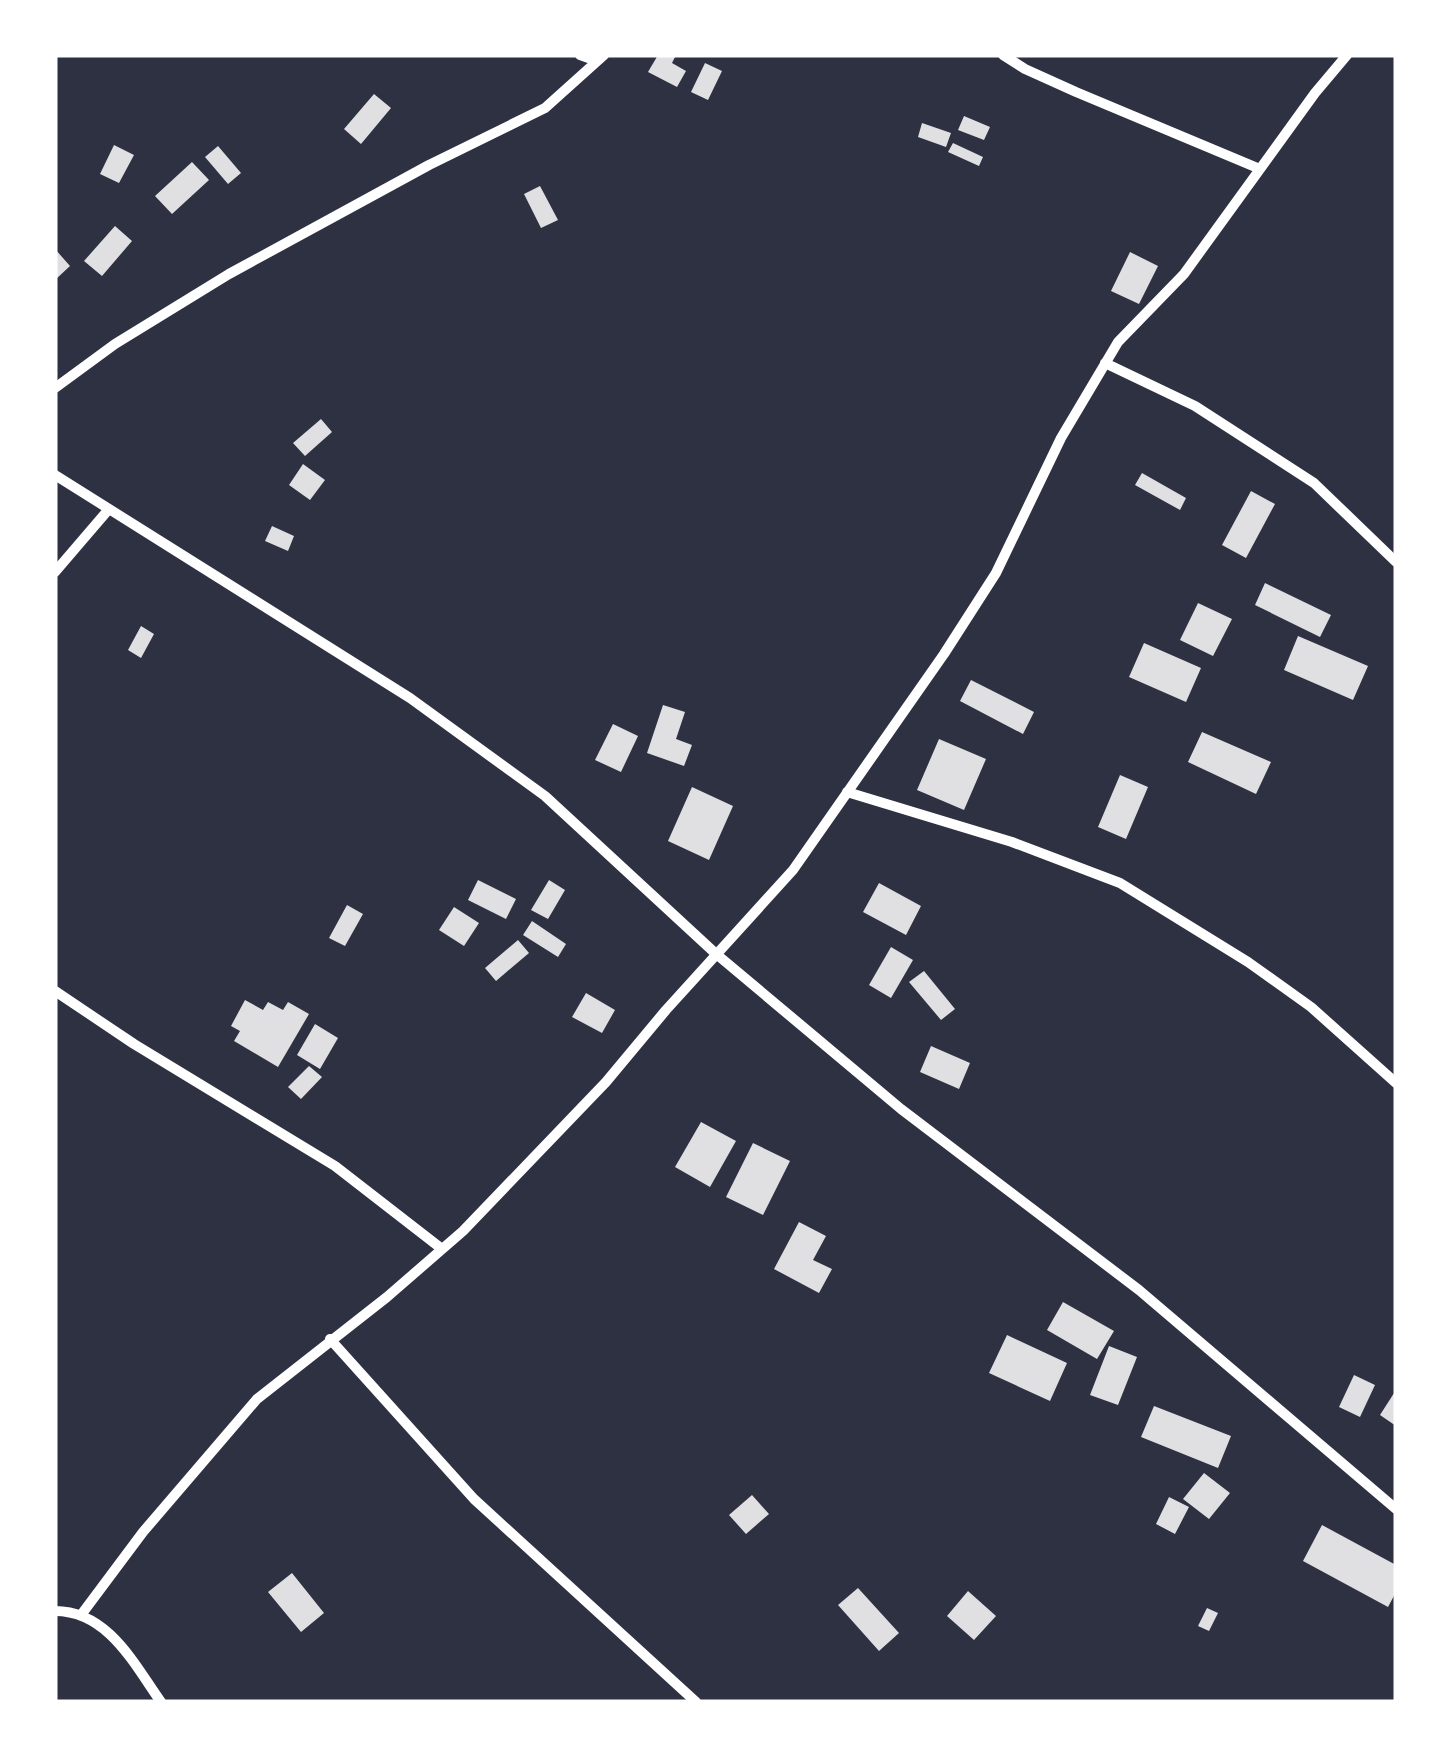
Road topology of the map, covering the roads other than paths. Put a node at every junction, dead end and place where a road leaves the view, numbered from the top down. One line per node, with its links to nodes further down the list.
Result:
1 (580, 55): 4 (street)
2 (1003, 55): 5 (street)
3 (1347, 55): 5 (street)
4 (600, 58): 7 (street)
5 (1260, 169): 6 (street)
6 (1105, 363): 10 (street); 12 (street)
7 (55, 388)
8 (55, 474): 9 (street)
9 (109, 509): 11 (street); 13 (street)
10 (1396, 562)
11 (55, 572)
12 (847, 792): 13 (street); 15 (street)
13 (716, 953): 16 (street); 18 (street)
14 (55, 991): 16 (street)
15 (1396, 1083)
16 (442, 1250): 17 (street)
17 (330, 1340): 20 (street); 22 (street)
18 (1396, 1509)
19 (55, 1610): 20 (street)
20 (80, 1614): 21 (street)
21 (162, 1702)
22 (696, 1702)

